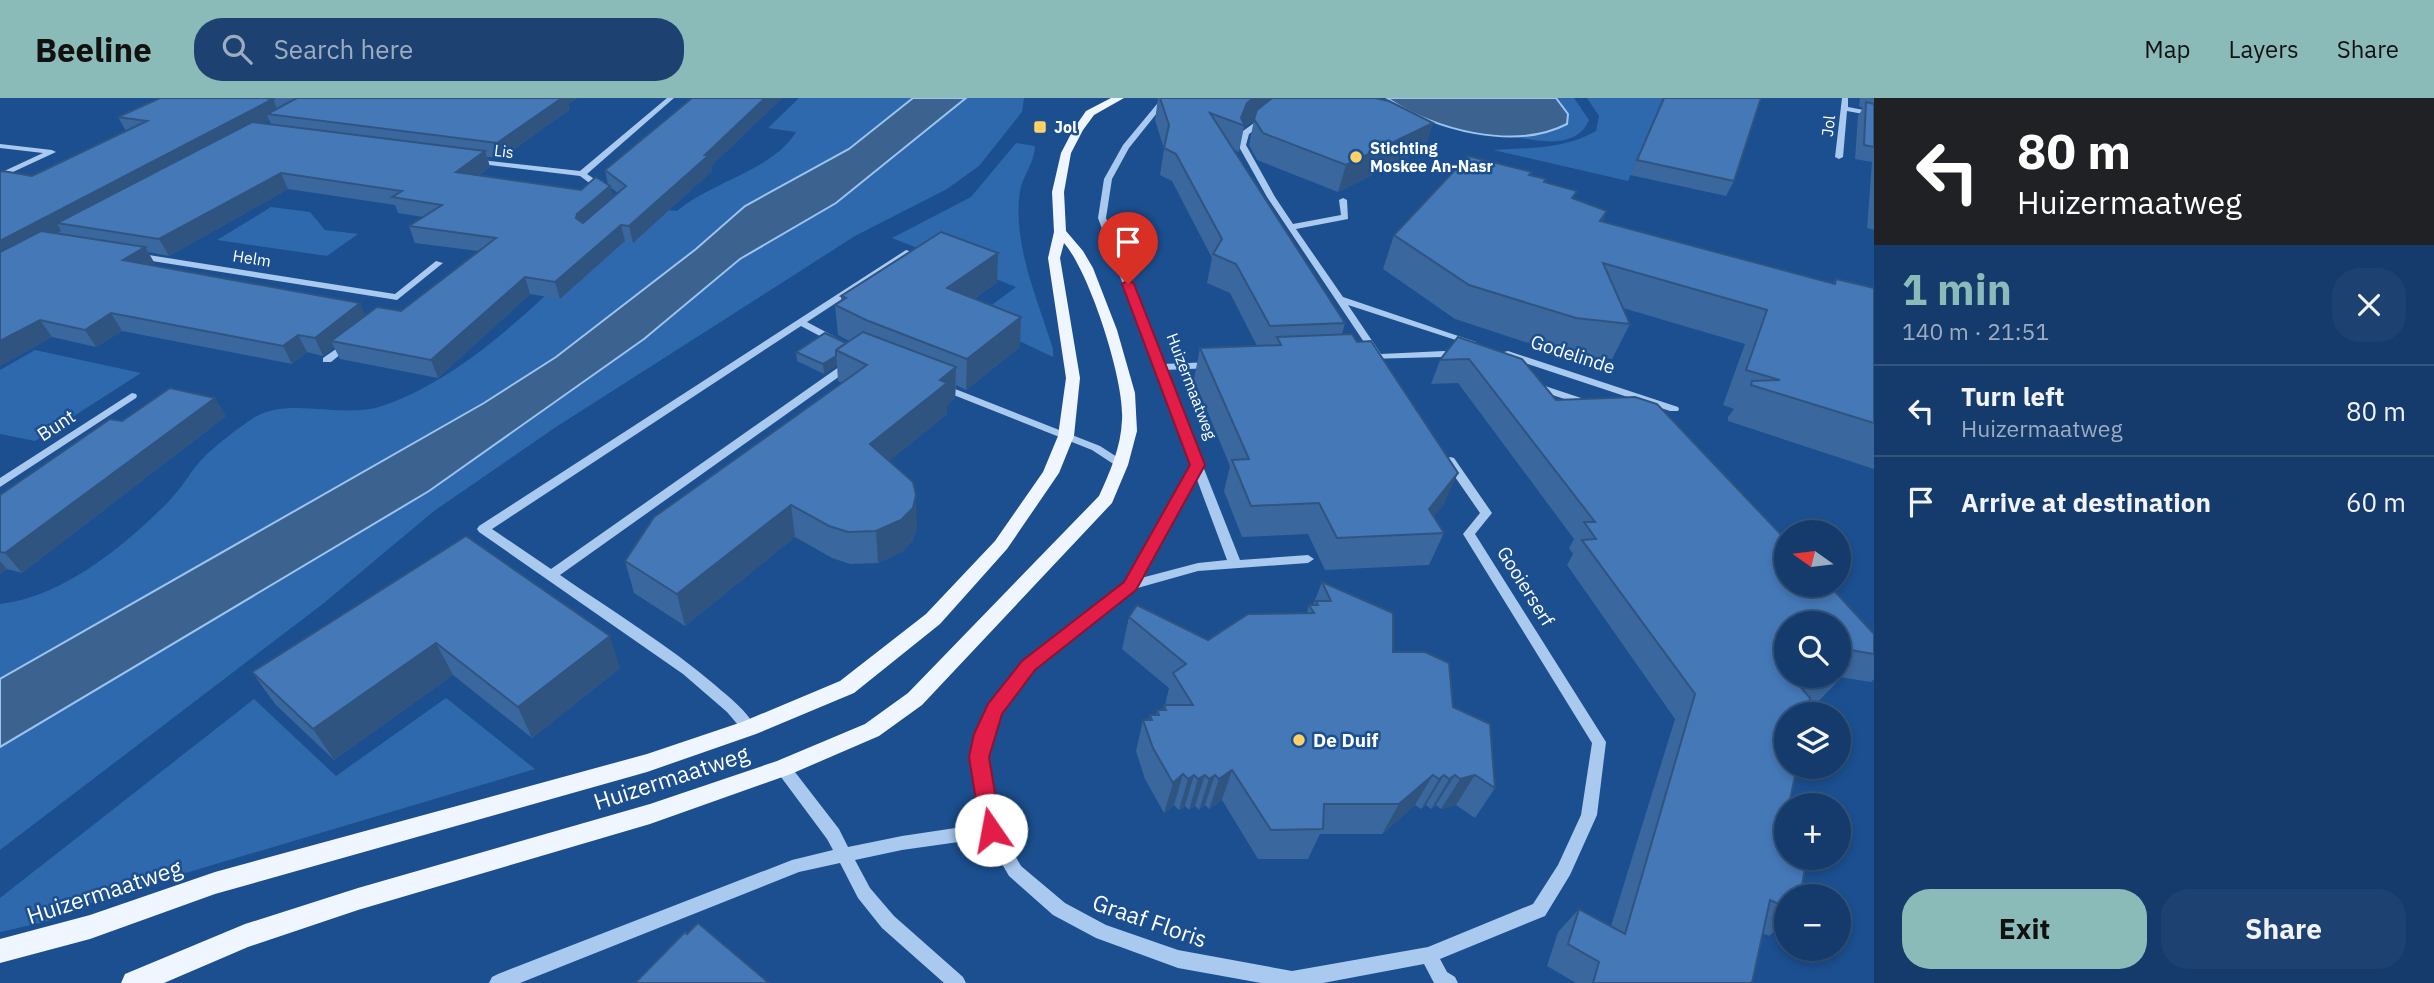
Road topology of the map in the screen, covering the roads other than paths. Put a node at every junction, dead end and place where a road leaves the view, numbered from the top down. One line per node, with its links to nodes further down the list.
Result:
1 (671, 98): 13 (street)
2 (1090, 98): 8 (main road)
3 (1119, 98): 8 (main road)
4 (1166, 98): 34 (street, Huizermaatweg)
5 (1845, 98): 6 (street, Jol)
6 (1844, 108): 9 (street); 11 (street, Jol)
7 (1273, 112): 17 (street)
8 (1090, 113): 18 (main road, Huizermaatweg)
9 (1874, 114)
10 (0, 146): 14 (street)
11 (1839, 157)
12 (461, 160): 13 (street, Lis)
13 (582, 174): 15 (street, Lis)
14 (0, 176)
15 (612, 195)
16 (1343, 200): 17 (street)
17 (1291, 227): 22 (street)
18 (1060, 232): 40 (main road, Huizermaatweg); 42 (main road, Huizermaatweg)
19 (906, 253): 23 (street, Huizermaatweg)
20 (128, 254): 21 (street, Helm)
21 (439, 263)
22 (1340, 299): 26 (street); 31 (street)
23 (800, 322): 25 (street); 47 (street, Huizermaatweg)
24 (356, 338): 30 (street)
25 (842, 344)
26 (1481, 345)
27 (1494, 350): 39 (street, Godelinde)
28 (863, 355): 47 (street)
29 (1351, 358): 31 (street)
30 (327, 360)
31 (1382, 362): 32 (street)
32 (1471, 363)
33 (1228, 364): 34 (street)
34 (1160, 367): 43 (street, Huizermaatweg)
35 (927, 380): 40 (street)
36 (1523, 382): 38 (street)
37 (132, 396): 44 (street, Bunt)
38 (1602, 409)
39 (1674, 409)
40 (1066, 436): 42 (street); 49 (main road, Huizermaatweg)
41 (1440, 446): 54 (street, Gooierserf)
42 (1122, 464): 50 (main road, Huizermaatweg)
43 (1197, 465): 46 (street, Huizermaatweg); 48 (street, Huizermaatweg)
44 (0, 483)
45 (1308, 559): 46 (street, Huizermaatweg)
46 (1235, 564): 48 (street, Huizermaatweg)
47 (550, 576): 49 (street, Huizermaatweg)
48 (1130, 586): 51 (street, Huizermaatweg)
49 (749, 728): 53 (main road, Huizermaatweg)
50 (783, 768): 52 (street); 56 (main road, Huizermaatweg)
51 (991, 830): 52 (street); 55 (street, Graaf Floris)
52 (845, 854): 57 (street); 58 (street)
53 (0, 951)
54 (1428, 954): 55 (street, Gooierserf); 59 (street)
55 (1293, 981)
56 (134, 983)
57 (498, 983)
58 (957, 983)
59 (1449, 983)

